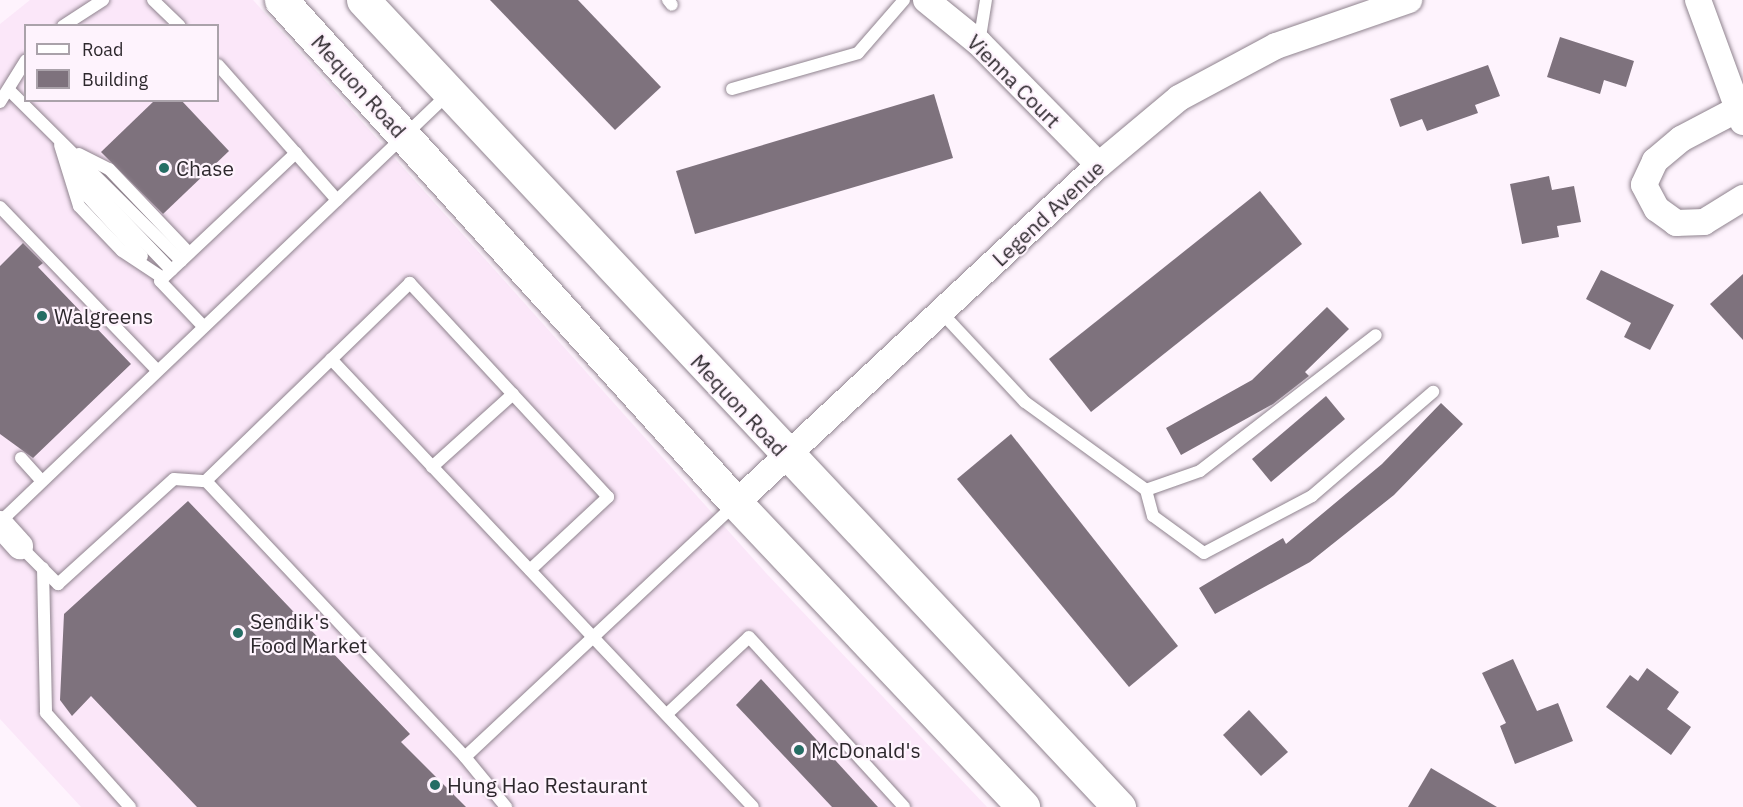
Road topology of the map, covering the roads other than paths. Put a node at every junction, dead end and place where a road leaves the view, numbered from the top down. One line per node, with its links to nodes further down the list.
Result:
1 (103, 0): 10 (lane)
2 (153, 0): 11 (lane)
3 (281, 0): 20 (main road, Mequon Road)
4 (363, 0): 17 (main road, Mequon Road)
5 (904, 0): 15 (lane)
6 (926, 0): 12 (street, Vienna Court)
7 (986, 0): 12 (lane)
8 (1409, 0): 24 (street, Legend Avenue)
9 (1698, 0): 19 (street)
10 (66, 24)
11 (178, 24)
12 (979, 43): 24 (street, Vienna Court)
13 (24, 64): 16 (lane)
14 (219, 66): 22 (lane)
15 (732, 89)
16 (11, 92): 18 (lane); 21 (lane)
17 (448, 93): 20 (lane); 36 (main road, Mequon Road)
18 (0, 102)
19 (1741, 116): 25 (street)
20 (404, 136): 26 (lane); 42 (main road, Mequon Road)
21 (59, 144): 23 (lane); 28 (lane)
22 (296, 153): 26 (lane); 28 (lane)
23 (64, 158): 28 (lane); 28 (lane)
24 (1099, 165): 29 (street, Legend Avenue)
25 (1743, 198)
26 (337, 200): 30 (lane)
27 (1, 209): 33 (lane)
28 (176, 265): 30 (lane)
29 (941, 312): 36 (street, Legend Avenue); 41 (lane)
30 (203, 327): 33 (lane)
31 (1376, 334): 41 (lane)
32 (331, 359): 35 (lane); 38 (lane); 40 (lane)
33 (156, 369): 39 (lane)
34 (1433, 392): 41 (lane)
35 (513, 394): 38 (lane); 46 (lane)
36 (786, 456): 42 (street, Legend Avenue); 55 (main road, Mequon Road)
37 (21, 459): 39 (lane)
38 (432, 467): 46 (lane)
39 (42, 481): 43 (lane)
40 (206, 481): 45 (lane); 49 (lane)
41 (1146, 490)
42 (736, 503): 47 (lane); 54 (main road, Mequon Road)
43 (0, 523): 44 (street)
44 (20, 546): 45 (lane)
45 (42, 568): 50 (lane)
46 (530, 570): 47 (lane)
47 (595, 635): 48 (lane); 49 (lane)
48 (667, 714): 52 (lane); 53 (lane)
49 (465, 757): 51 (lane)
50 (130, 807)
51 (506, 807)
52 (753, 807)
53 (904, 807)
54 (1023, 807)
55 (1119, 807)

